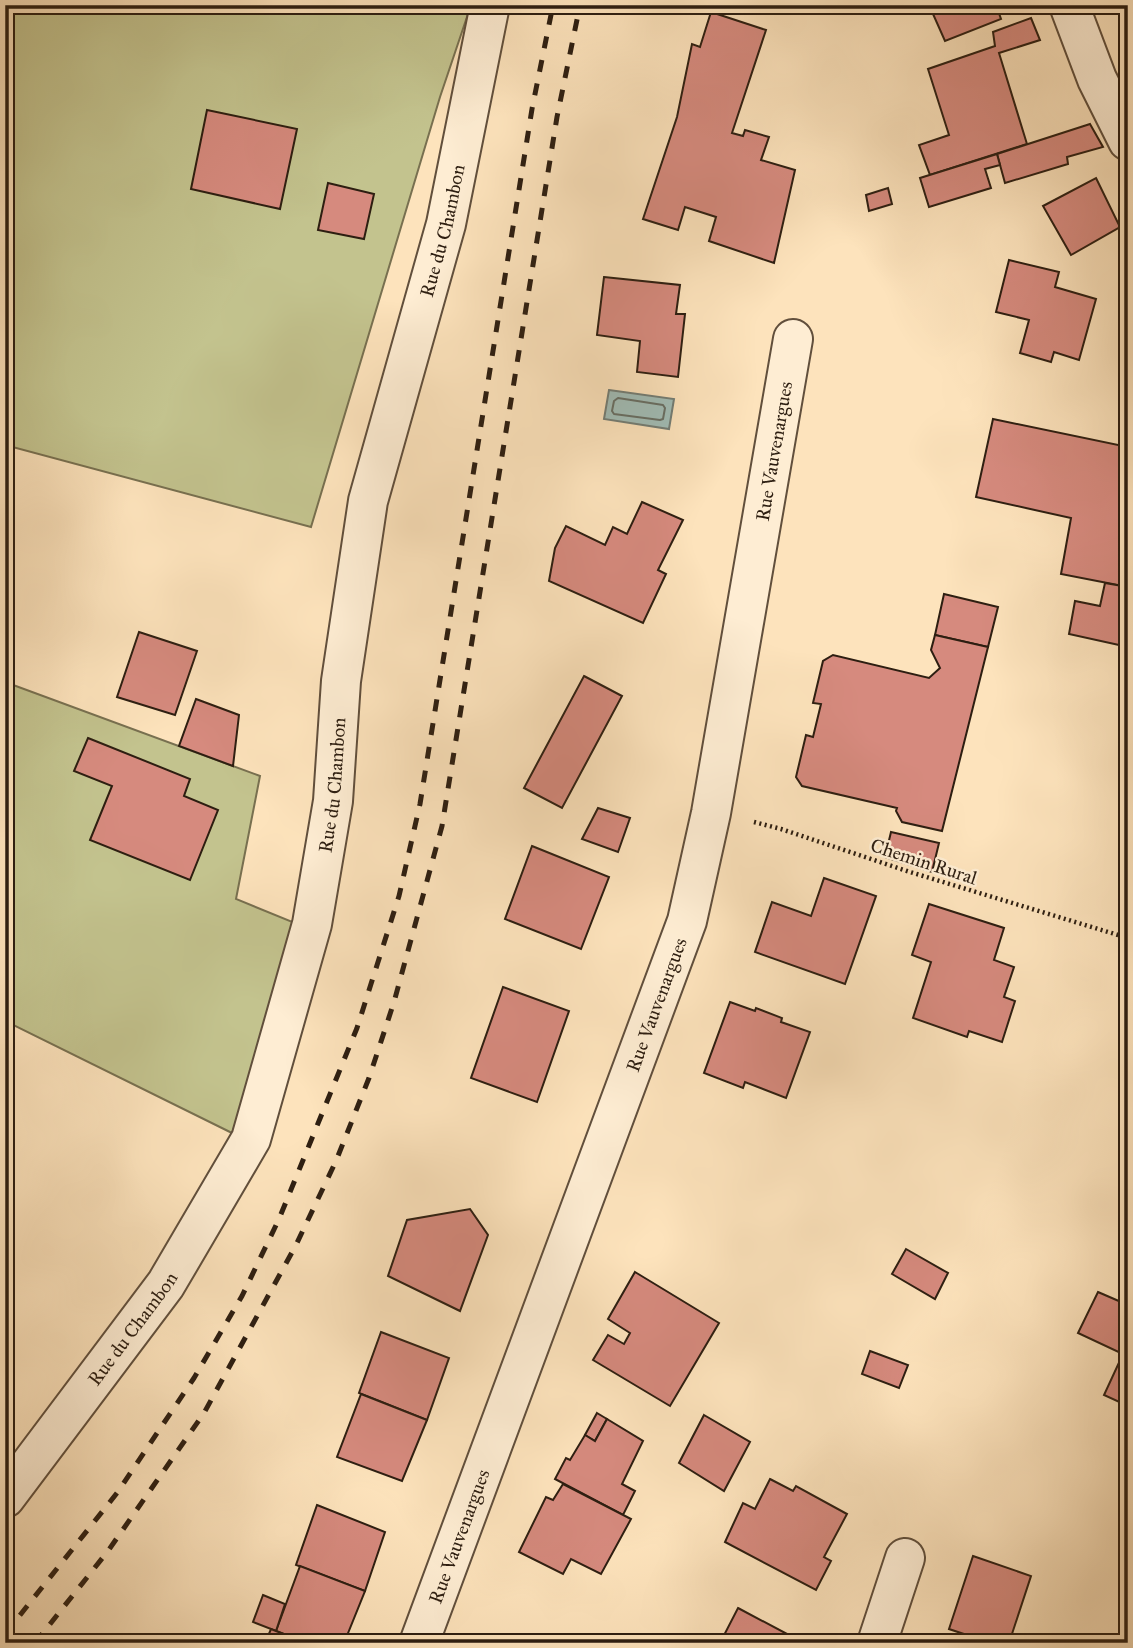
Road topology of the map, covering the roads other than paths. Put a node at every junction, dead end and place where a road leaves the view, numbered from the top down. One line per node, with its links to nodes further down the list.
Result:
1 (490, 5): 5 (street, Rue du Chambon)
2 (1069, 5): 3 (street)
3 (1128, 141)
4 (793, 339): 7 (street, Rue Vauvenargues)
5 (5, 1498)
6 (905, 1558): 8 (street)
7 (419, 1643)
8 (877, 1643)

